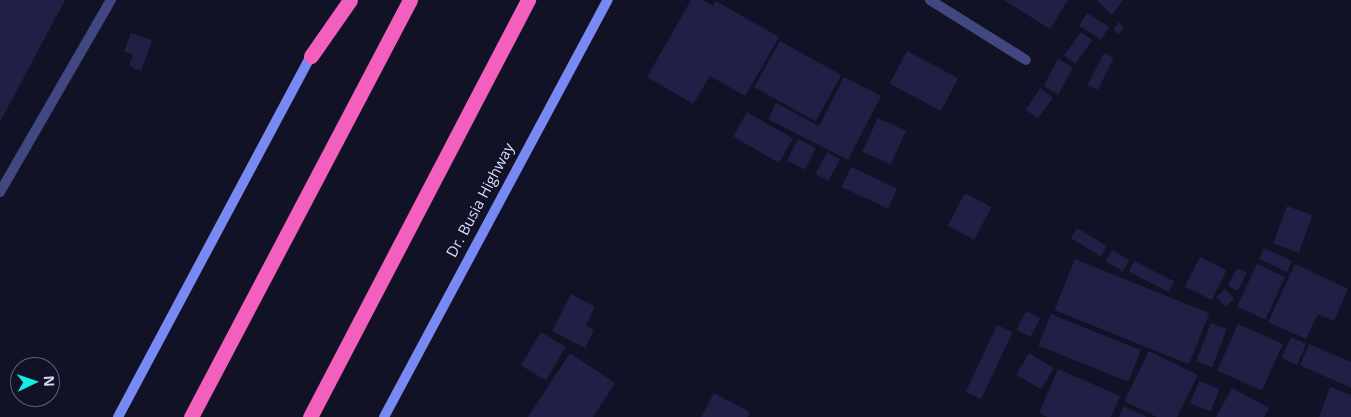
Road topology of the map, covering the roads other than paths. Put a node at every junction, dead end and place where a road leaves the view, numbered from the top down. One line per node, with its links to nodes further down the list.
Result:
1 (111, 0): 10 (lane)
2 (340, 0): 8 (street)
3 (350, 0): 8 (highway)
4 (410, 0): 12 (highway)
5 (528, 0): 13 (highway)
6 (608, 0): 14 (street, Dr. Busia Highway)
7 (933, 1): 9 (lane)
8 (311, 56): 11 (street)
9 (1026, 60)
10 (0, 192)
11 (118, 417)
12 (191, 417)
13 (310, 417)
14 (384, 417)

